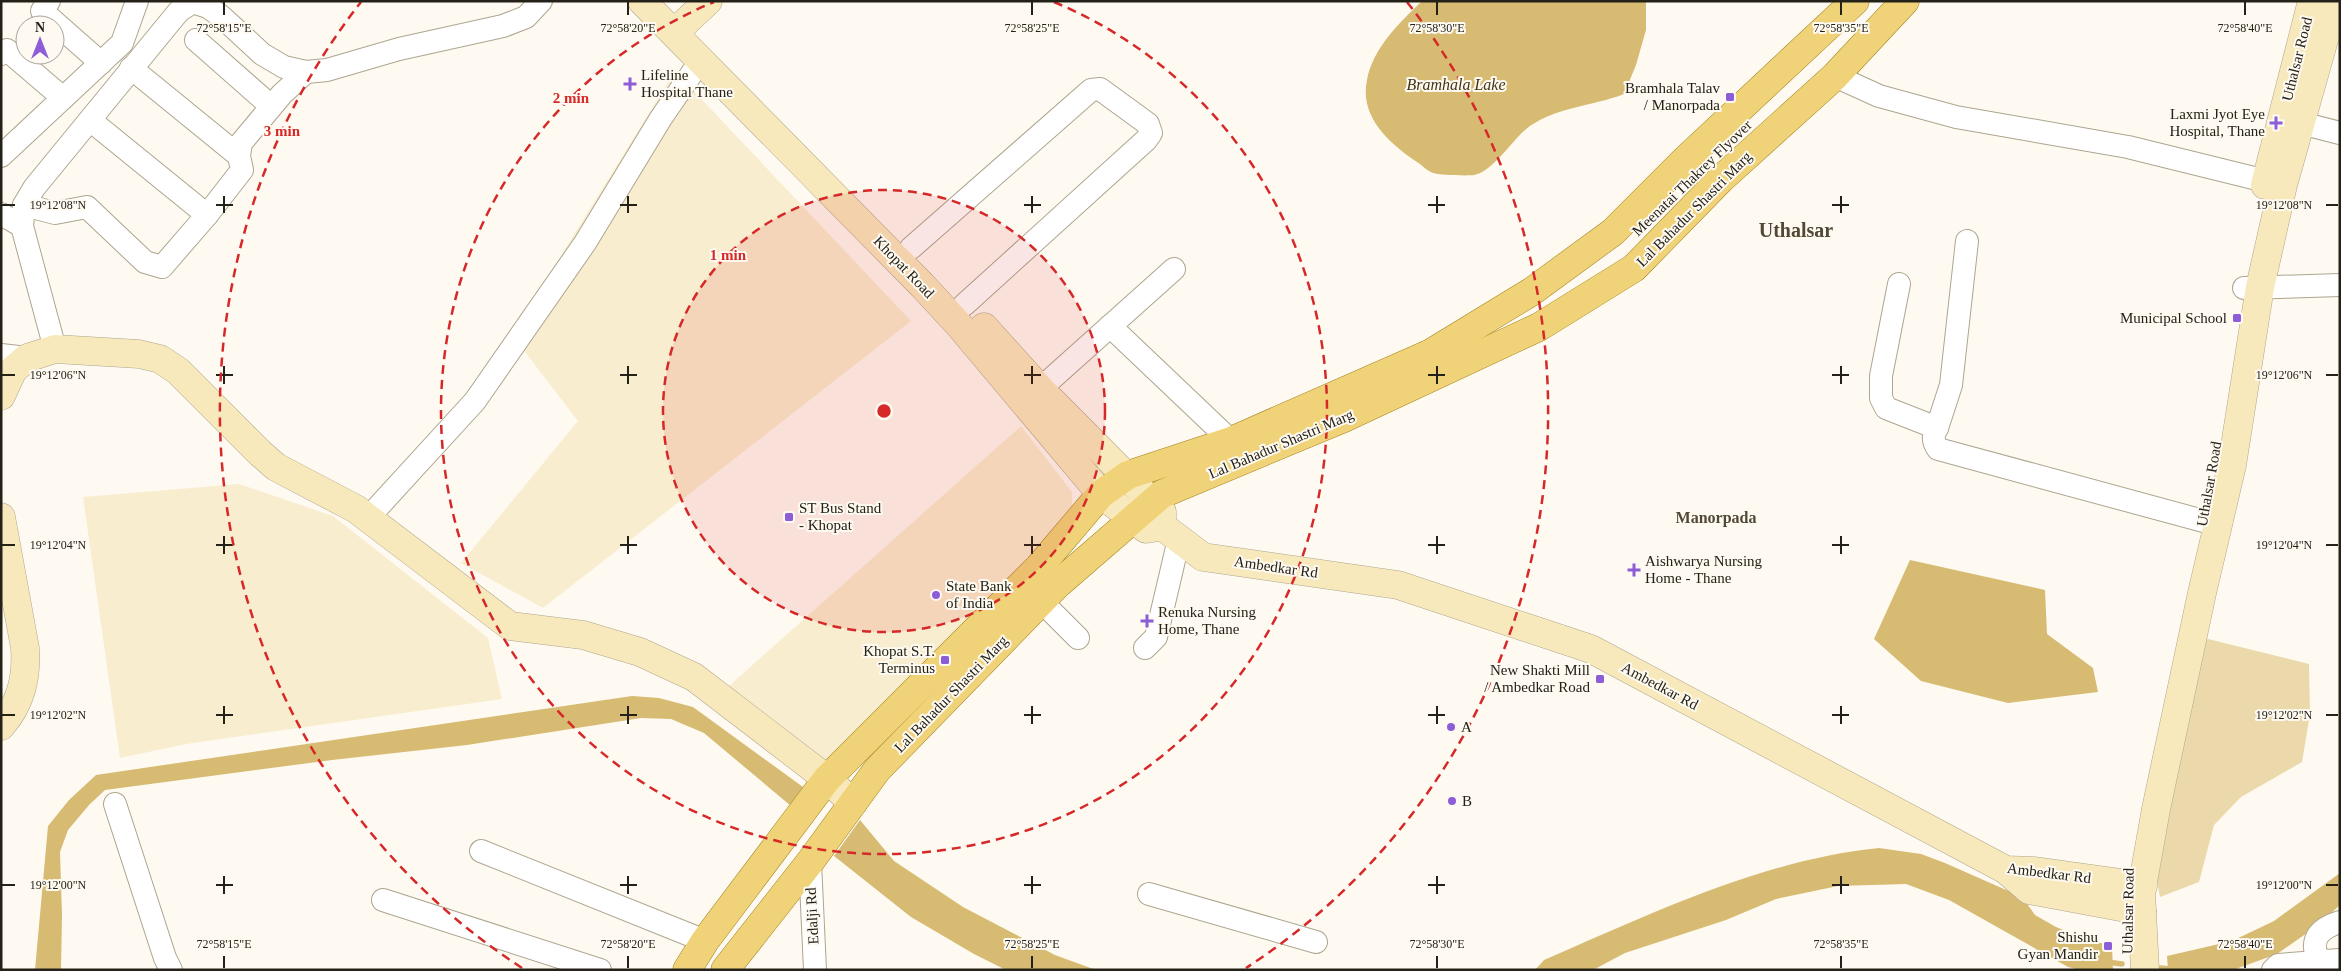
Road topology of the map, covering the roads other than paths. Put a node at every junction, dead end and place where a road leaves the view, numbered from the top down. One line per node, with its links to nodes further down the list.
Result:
1 (49, 1): 16 (street)
2 (137, 1): 16 (street)
3 (541, 1): 18 (street)
4 (642, 1): 12 (main road, Khopat Road)
5 (666, 1): 12 (main road, Khopat Road)
6 (708, 1): 12 (main road)
7 (1855, 1): 38 (main road, Lal Bahadur Shastri Marg)
8 (1873, 1): 37 (main road, Meenatai Thakrey Flyover)
9 (1905, 1): 19 (main road, Lal Bahadur Shastri Marg)
10 (2312, 1): 23 (main road, Uthalsar Road)
11 (2335, 1): 23 (main road)
12 (681, 26): 15 (main road, Khopat Road); 32 (main road, Khopat Road)
13 (196, 40): 21 (street)
14 (1, 54): 20 (street)
15 (701, 60): 49 (main road, Khopat Road); 51 (street)
16 (101, 63): 20 (street)
17 (132, 68): 18 (street); 22 (street); 26 (street)
18 (306, 72): 21 (street)
19 (1835, 76): 27 (street); 41 (main road, Lal Bahadur Shastri Marg)
20 (63, 98): 25 (street)
21 (271, 106): 26 (street)
22 (90, 120): 29 (street); 30 (street)
23 (2292, 120): 24 (street); 27 (main road, Uthalsar Road)
24 (2340, 134)
25 (1, 156)
26 (239, 156): 29 (street)
27 (2274, 183): 36 (main road, Uthalsar Road)
28 (1, 214): 30 (street)
29 (207, 215): 30 (street)
30 (23, 216): 42 (street)
31 (1967, 242): 46 (street)
32 (911, 248): 39 (main road, Khopat Road); 39 (street)
33 (1174, 269): 40 (street)
34 (1899, 284): 46 (street)
35 (2340, 285): 36 (street)
36 (2252, 288): 53 (main road, Uthalsar Road)
37 (1556, 298): 38 (main road); 41 (main road, Meenatai Thakrey Flyover)
38 (1516, 301): 47 (main road, Lal Bahadur Shastri Marg)
39 (964, 305): 44 (main road, Khopat Road)
40 (1110, 326): 44 (street); 47 (street)
41 (1539, 327): 52 (main road, Lal Bahadur Shastri Marg)
42 (55, 349): 43 (main road); 51 (main road)
43 (14, 356): 45 (main road)
44 (1040, 389): 48 (main road, Khopat Road)
45 (1, 396)
46 (1937, 428): 53 (street)
47 (1231, 441): 48 (main road, Lal Bahadur Shastri Marg)
48 (1128, 475): 49 (main road, Lal Bahadur Shastri Marg); 52 (main road, Khopat Road)
49 (1101, 494): 52 (main road, Khopat Road); 58 (main road, Lal Bahadur Shastri Marg)
50 (1, 517): 57 (main road)
51 (367, 519): 58 (main road)
52 (1157, 522): 54 (main road, Lal Bahadur Shastri Marg); 56 (street); 64 (main road, Ambedkar Rd)
53 (2211, 523): 64 (main road, Uthalsar Road)
54 (1041, 601): 55 (street); 59 (main road, Lal Bahadur Shastri Marg)
55 (1078, 638)
56 (1145, 648)
57 (1, 726)
58 (827, 779): 59 (main road); 67 (main road, Lal Bahadur Shastri Marg)
59 (853, 803): 62 (main road, Lal Bahadur Shastri Marg)
60 (115, 804): 71 (street)
61 (482, 851): 67 (street)
62 (810, 862): 70 (main road, Lal Bahadur Shastri Marg); 75 (street, Edalji Rd)
63 (1149, 894): 68 (street)
64 (2134, 897): 76 (main road, Uthalsar Road); 77 (main road)
65 (383, 900): 72 (street)
66 (2340, 922): 69 (street)
67 (705, 940): 73 (main road, Lal Bahadur Shastri Marg); 74 (main road)
68 (1316, 942)
69 (2335, 964): 78 (street)
70 (723, 967)
71 (171, 970)
72 (600, 970)
73 (687, 970)
74 (700, 970)
75 (815, 970)
76 (2127, 970)
77 (2145, 970)
78 (2273, 970)

